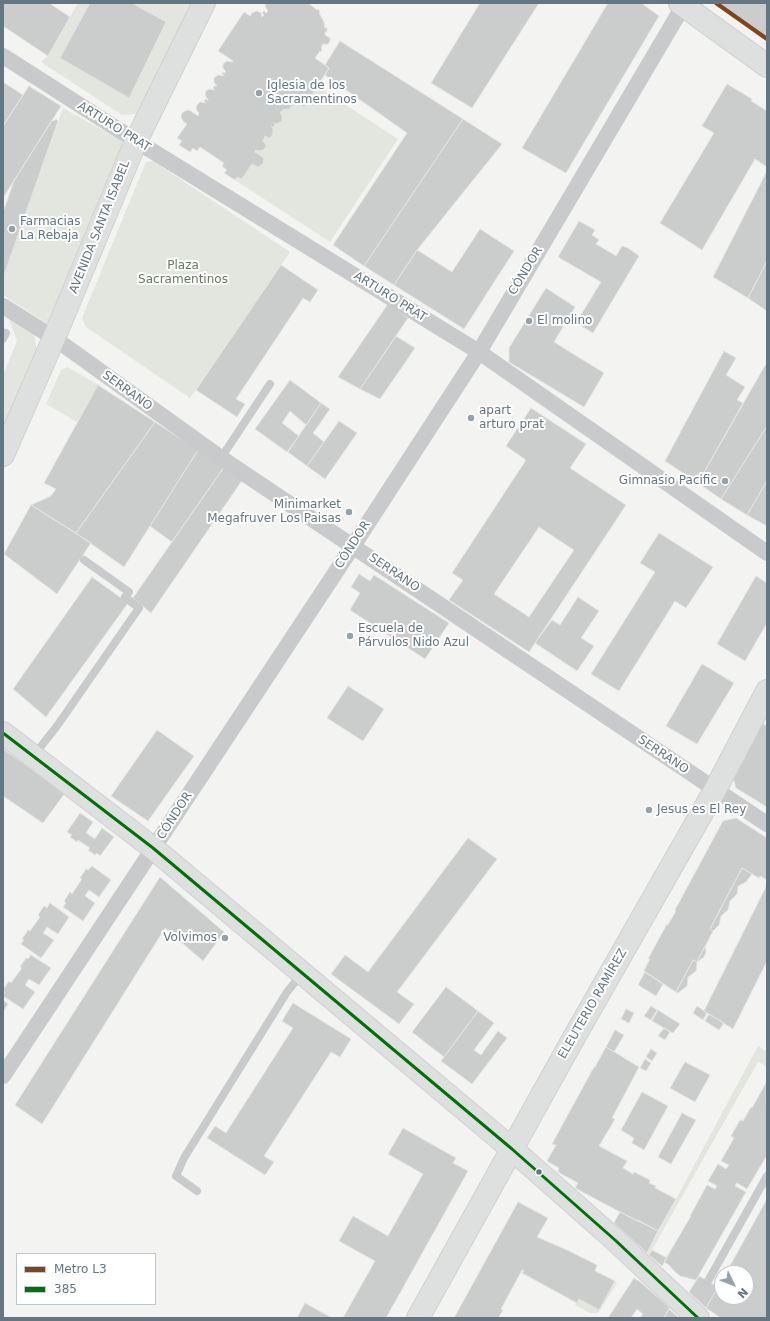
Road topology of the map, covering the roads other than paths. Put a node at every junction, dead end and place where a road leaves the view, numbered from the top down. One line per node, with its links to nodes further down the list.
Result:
1 (204, 3): 5 (main road, AVENIDA SANTA ISABEL)
2 (683, 4): 4 (main road); 8 (street, CÓNDOR)
3 (3, 56): 5 (street, ARTURO PRAT)
4 (767, 66)
5 (136, 141): 7 (main road, AVENIDA SANTA ISABEL); 8 (street, ARTURO PRAT)
6 (3, 306): 7 (street, SERRANO)
7 (54, 338): 10 (main road, AVENIDA SANTA ISABEL); 11 (street, SERRANO)
8 (479, 352): 12 (street, CÓNDOR); 13 (street, ARTURO PRAT)
9 (270, 384): 11 (lane)
10 (3, 455)
11 (221, 458): 12 (street, SERRANO)
12 (353, 546): 18 (street, SERRANO); 20 (street, CÓNDOR)
13 (767, 553)
14 (84, 560): 17 (lane)
15 (767, 691): 18 (main road, ELEUTERIO RAMÍREZ)
16 (3, 733): 17 (main road)
17 (33, 756): 20 (main road)
18 (715, 790): 19 (street, SERRANO); 23 (main road, ELEUTERIO RAMÍREZ)
19 (767, 824)
20 (153, 848): 21 (main road); 22 (street, CÓNDOR)
21 (302, 974): 23 (main road); 25 (lane)
22 (3, 1076)
23 (512, 1149): 27 (main road); 28 (main road, ELEUTERIO RAMÍREZ)
24 (767, 1176): 26 (lane)
25 (197, 1191)
26 (708, 1281)
27 (693, 1311)
28 (418, 1318)

